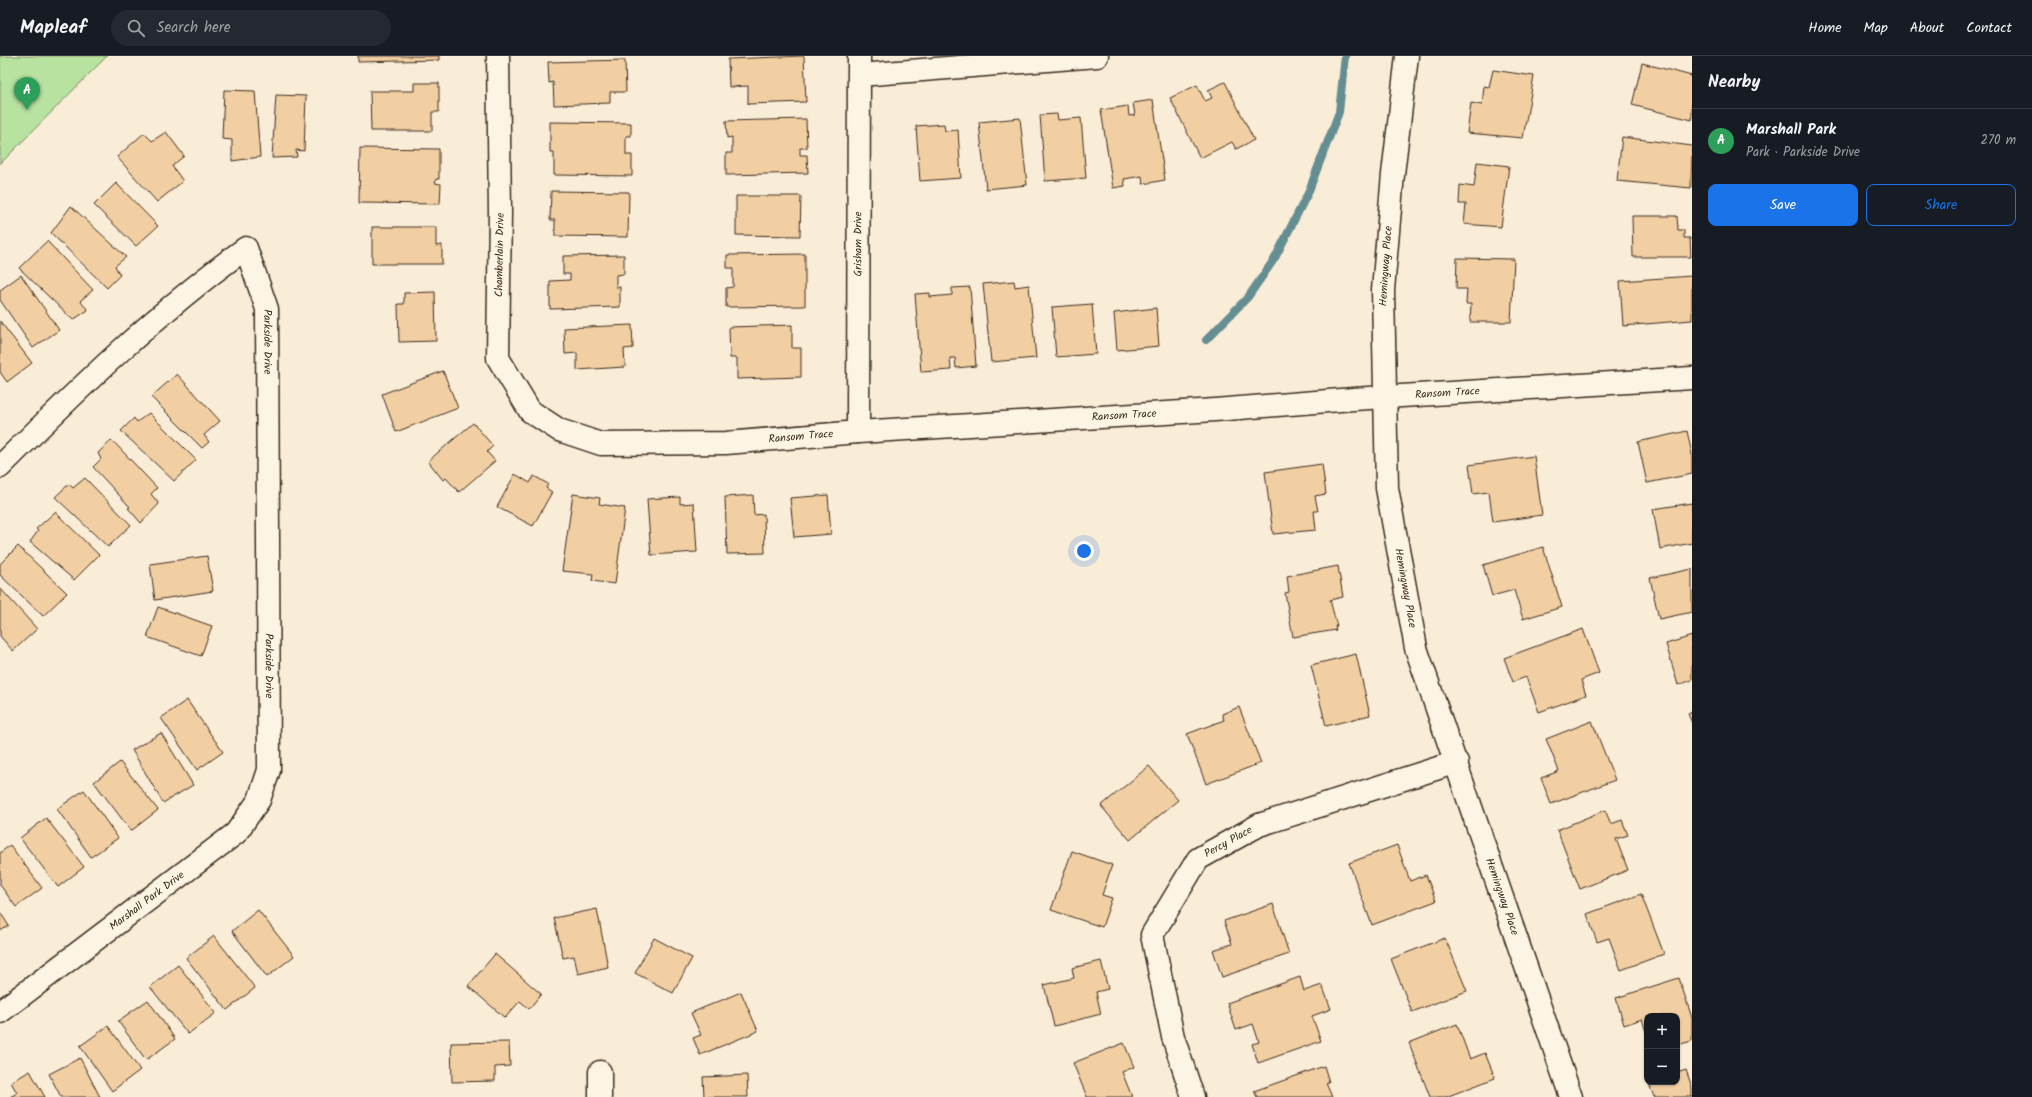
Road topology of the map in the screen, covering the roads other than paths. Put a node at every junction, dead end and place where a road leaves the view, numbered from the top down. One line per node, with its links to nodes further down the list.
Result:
1 (498, 56): 7 (street, Chamberlain Drive)
2 (1097, 56): 4 (street)
3 (1407, 56): 6 (street, Hemingway Place)
4 (860, 66): 8 (street, Grisham Drive)
5 (1692, 378): 6 (street, Ransom Trace)
6 (1385, 397): 8 (street, Ransom Trace); 10 (street, Hemingway Place)
7 (559, 430): 8 (street, Ransom Trace)
8 (858, 432)
9 (0, 467): 11 (street, Parkside Drive)
10 (1457, 762): 15 (street, Percy Place); 16 (street, Hemingway Place)
11 (269, 770): 12 (street, Marshall Park Drive)
12 (0, 1012)
13 (600, 1072): 14 (street)
14 (600, 1097)
15 (1193, 1097)
16 (1570, 1097)

